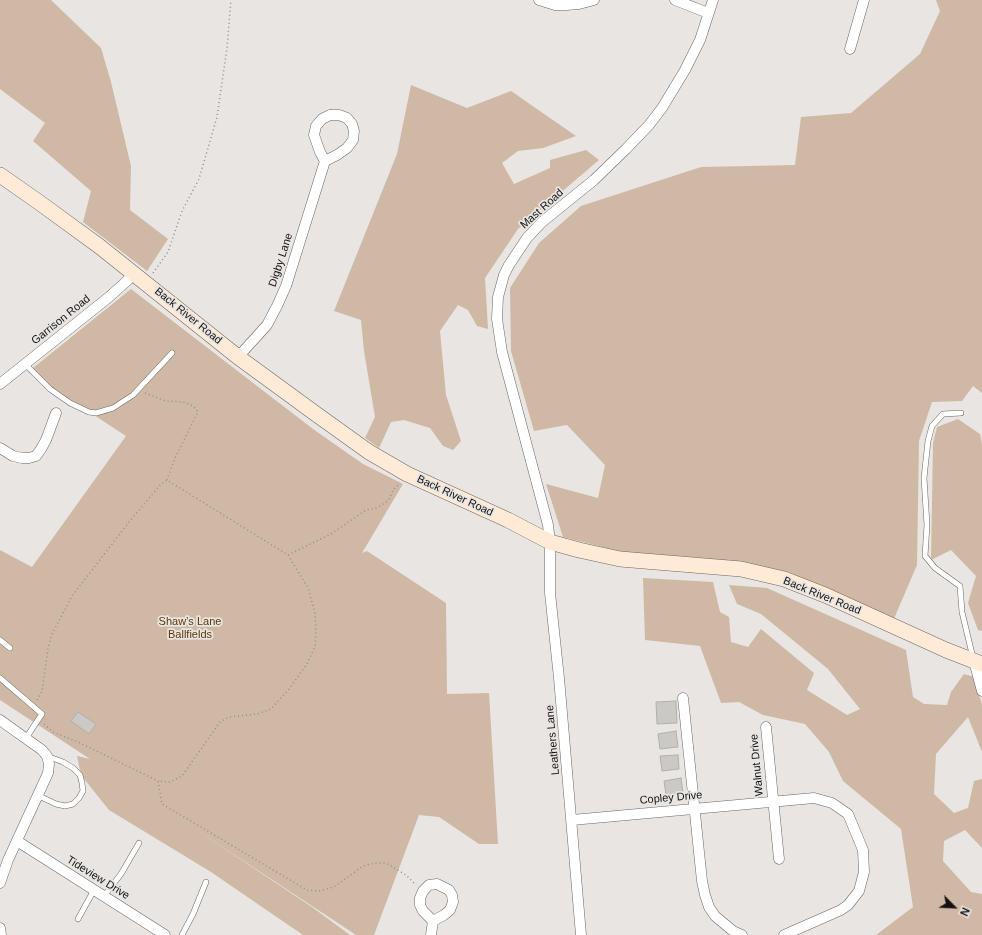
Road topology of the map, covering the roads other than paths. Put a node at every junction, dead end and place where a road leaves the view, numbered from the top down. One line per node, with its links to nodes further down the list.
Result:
1 (539, 0): 2 (street)
2 (594, 0)
3 (675, 0): 6 (street)
4 (713, 0): 6 (street, Mast Road)
5 (864, 0): 7 (street)
6 (708, 13): 18 (street, Mast Road)
7 (850, 49)
8 (325, 161): 8 (street); 12 (street, Digby Lane)
9 (0, 175): 10 (street, Back River Road)
10 (134, 272): 12 (street, Back River Road); 13 (street, Garrison Road)
11 (172, 353): 13 (lane)
12 (238, 357): 18 (street, Back River Road)
13 (24, 364): 14 (street, Garrison Road)
14 (0, 384)
15 (56, 413): 17 (street)
16 (961, 413): 21 (lane)
17 (0, 448)
18 (550, 542): 21 (street, Back River Road); 32 (street, Leathers Lane)
19 (0, 640): 20 (lane)
20 (10, 648)
21 (978, 662): 23 (street)
22 (0, 678): 27 (lane)
23 (982, 691)
24 (683, 698): 31 (street)
25 (0, 720): 27 (street)
26 (766, 727): 30 (street, Walnut Drive)
27 (26, 738): 28 (street)
28 (47, 756): 29 (street); 29 (lane)
29 (38, 795): 33 (street)
30 (772, 802): 31 (street, Copley Drive); 35 (street, Walnut Drive); 49 (street, Copley Drive)
31 (694, 808): 32 (street, Copley Drive); 48 (street)
32 (572, 820): 47 (street, Leathers Lane)
33 (17, 842): 37 (street); 38 (street, Tideview Drive)
34 (139, 842): 39 (lane)
35 (779, 859)
36 (206, 882): 45 (lane)
37 (0, 883)
38 (94, 890): 39 (street, Tideview Drive); 40 (lane)
39 (104, 896): 44 (street, Tideview Drive)
40 (78, 918)
41 (433, 921): 41 (street); 46 (street)
42 (0, 928): 43 (street)
43 (1, 935)
44 (166, 935)
45 (182, 935)
46 (431, 935)
47 (581, 935)
48 (742, 935)
49 (784, 935)

